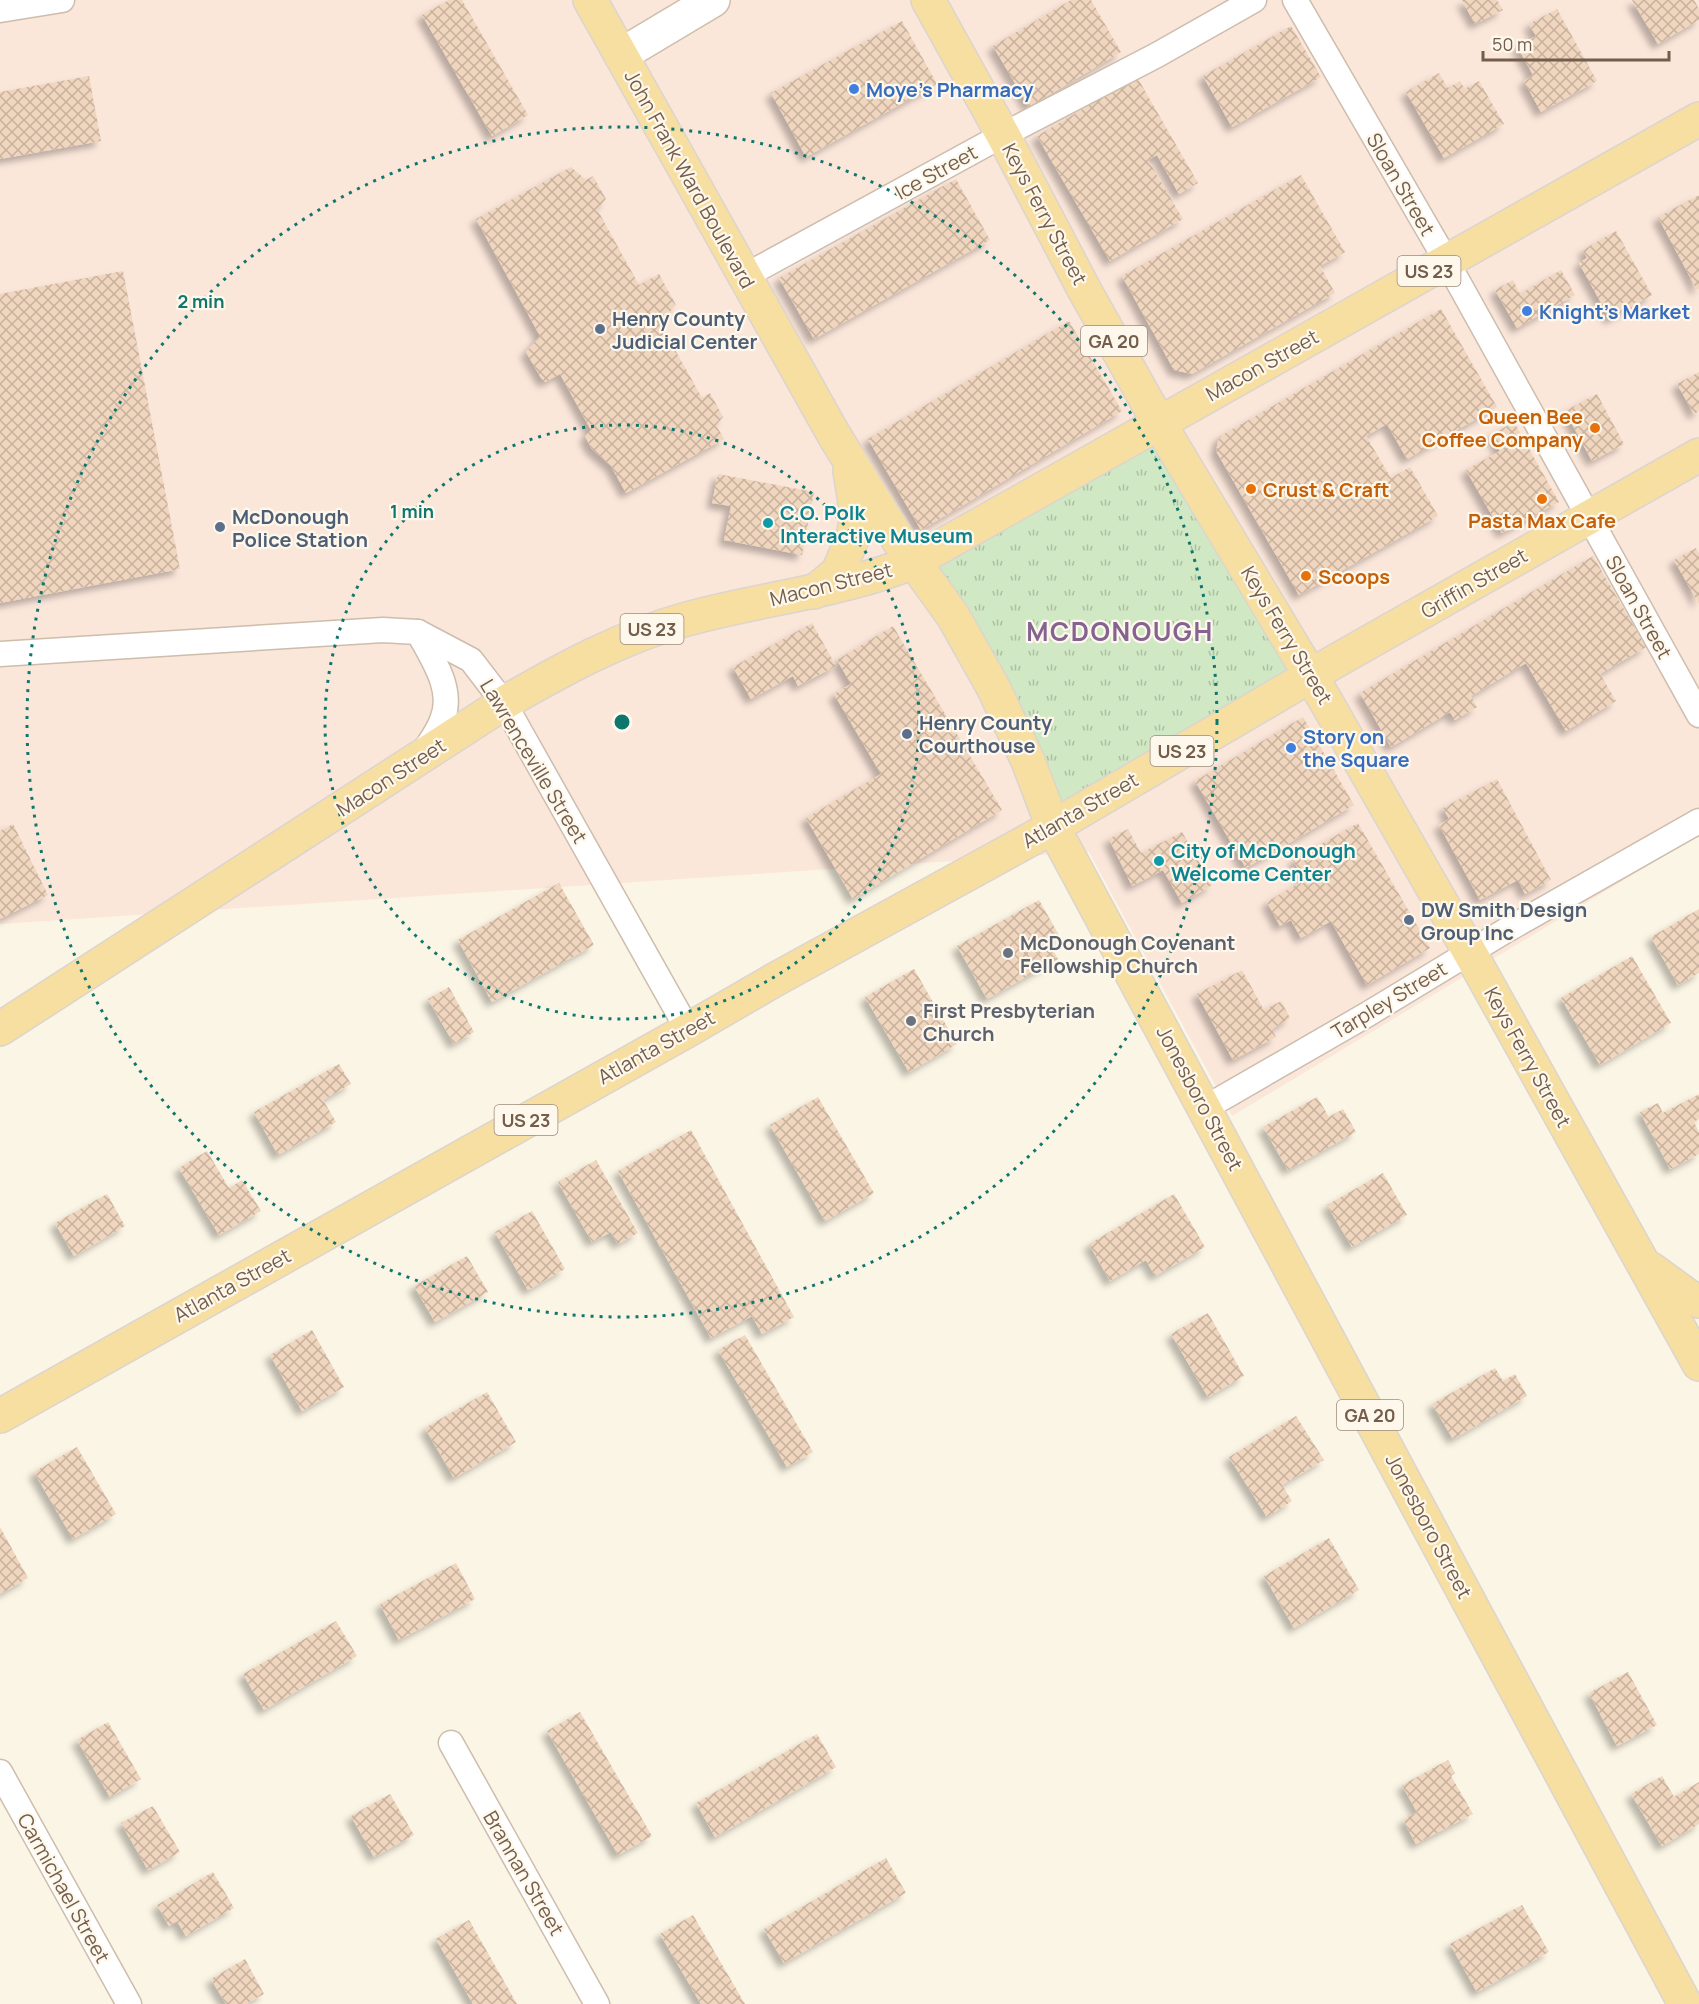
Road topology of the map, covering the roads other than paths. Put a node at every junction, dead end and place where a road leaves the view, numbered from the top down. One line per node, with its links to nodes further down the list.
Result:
1 (62, 0): 7 (street)
2 (590, 0): 8 (main road, John Frank Ward Boulevard / GA 20)
3 (713, 0): 8 (main road)
4 (928, 0): 10 (main road, Keys Ferry Street / GA 20)
5 (1254, 0): 10 (street, Ice Street)
6 (1295, 0): 11 (street, Sloan Street)
7 (0, 10)
8 (621, 55): 12 (main road, John Frank Ward Boulevard / GA 20)
9 (1699, 119): 11 (main road, Macon Street / US 23)
10 (1003, 135): 12 (street, Ice Street); 13 (main road, Keys Ferry Street / GA 20)
11 (1447, 262): 13 (main road, Macon Street / US 23); 16 (street, Sloan Street)
12 (745, 276): 15 (main road, John Frank Ward Boulevard / GA 20)
13 (1159, 423): 17 (main road, Macon Street / US 23); 21 (main road, Keys Ferry Street / GA 20)
14 (1699, 455): 16 (main road, Griffin Street / US 23)
15 (848, 457): 17 (main road, John Frank Ward Boulevard / GA 20); 18 (main road)
16 (1589, 517): 21 (main road, Griffin Street / US 23); 23 (street, Sloan Street)
17 (913, 562): 18 (main road, Macon Street / US 23); 26 (main road, John Frank Ward Boulevard / GA 20)
18 (814, 592): 22 (main road, Macon Street / US 23)
19 (418, 632): 20 (street, Lawrenceville Street); 22 (street, Lawrenceville Street); 24 (street)
20 (0, 654)
21 (1311, 676): 26 (main road, Atlanta Street / US 23); 27 (main road, Keys Ferry Street / GA 20)
22 (504, 703): 24 (main road, Macon Street / US 23); 29 (street, Lawrenceville Street)
23 (1699, 715)
24 (421, 758): 28 (main road, Macon Street / US 23)
25 (1699, 822): 27 (street, Tarpley Street)
26 (1053, 827): 29 (main road, Atlanta Street / US 23); 30 (main road, Jonesboro Street / GA 20)
27 (1469, 951): 30 (street, Tarpley Street); 31 (main road, Keys Ferry Street / GA 20)
28 (0, 1029)
29 (688, 1030): 34 (main road, Atlanta Street / US 23)
30 (1205, 1108): 37 (main road, Jonesboro Street / GA 20)
31 (1642, 1262): 32 (main road); 33 (main road, Keys Ferry Street)
32 (1699, 1301)
33 (1699, 1364)
34 (0, 1416)
35 (451, 1743): 39 (street, Brannan Street)
36 (0, 1772): 38 (street, Carmichael Street)
37 (1675, 2001)
38 (129, 2004)
39 (597, 2004)

